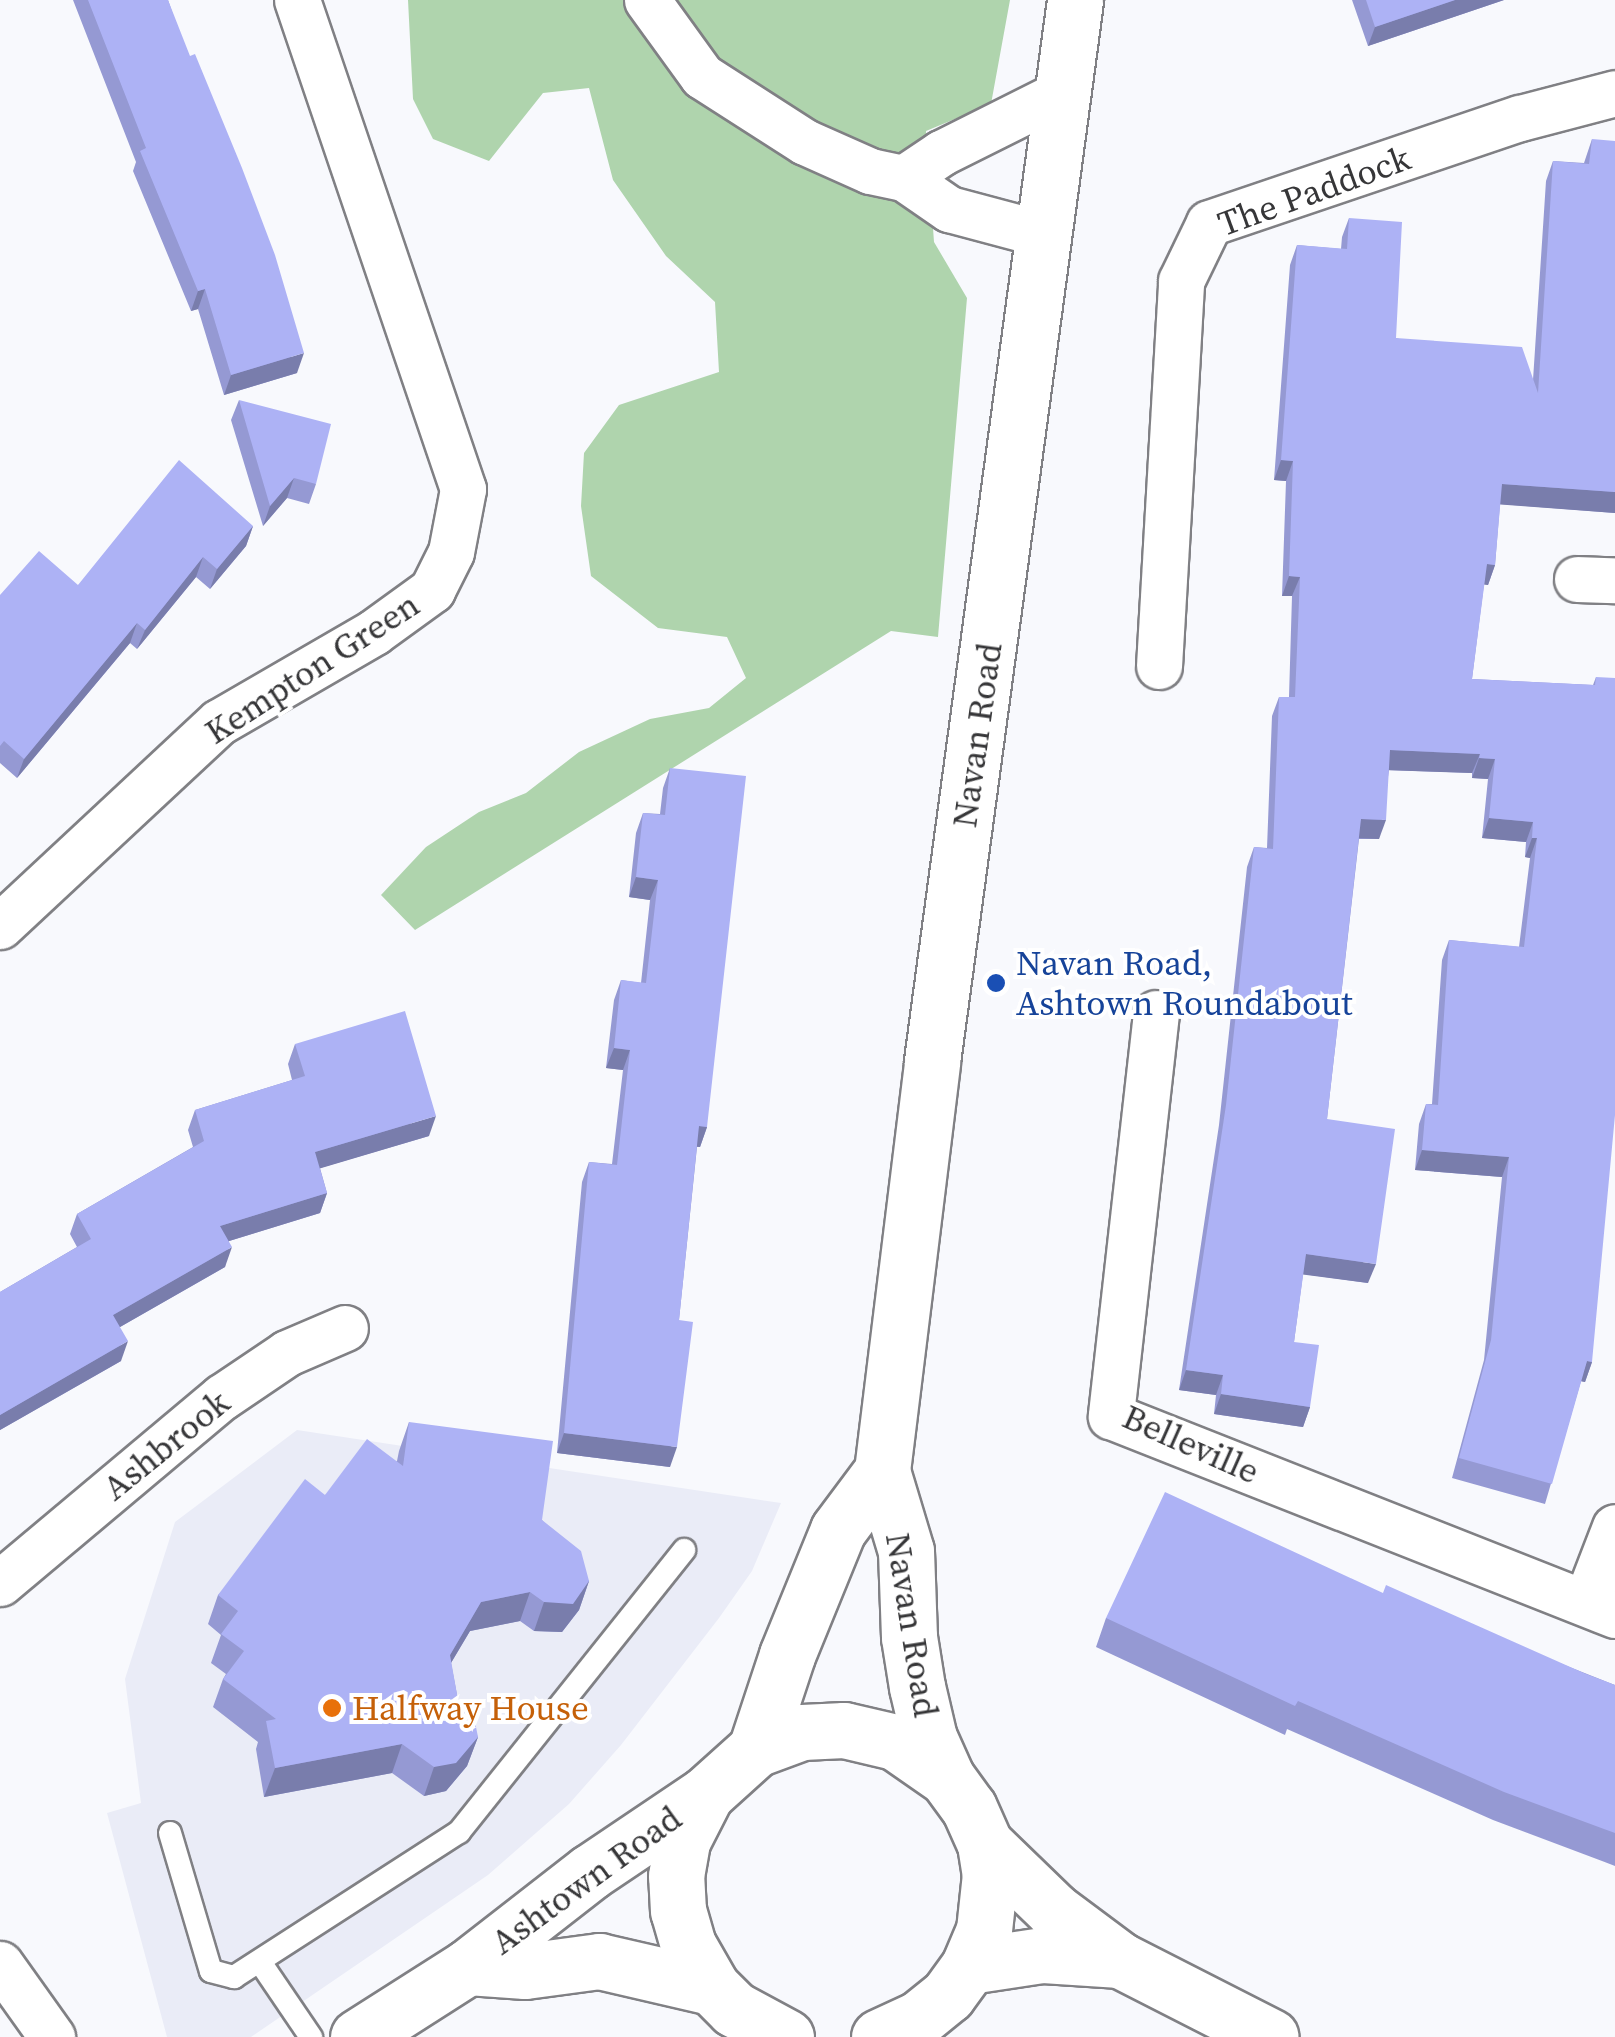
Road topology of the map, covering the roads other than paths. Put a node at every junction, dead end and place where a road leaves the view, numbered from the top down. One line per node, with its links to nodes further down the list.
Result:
1 (297, 0): 9 (street, Kempton Green)
2 (647, 0): 6 (street)
3 (1075, 0): 4 (main road, Navan Road)
4 (1063, 92): 6 (street); 7 (main road, Navan Road)
5 (1615, 93): 8 (street, The Paddock)
6 (904, 178): 7 (street)
7 (1042, 234): 12 (main road, Navan Road)
8 (1159, 666)
9 (0, 926)
10 (1156, 1013): 16 (street, Belleville)
11 (345, 1328): 15 (street, Ashbrook)
12 (882, 1471): 17 (main road, Navan Road); 18 (main road, Navan Road)
13 (1615, 1528): 16 (street, Belleville)
14 (684, 1550): 23 (lane)
15 (0, 1583)
16 (1601, 1609)
17 (756, 1749): 18 (main road); 19 (main road)
18 (946, 1778): 21 (main road)
19 (706, 1794): 26 (main road, Ashtown Road); 27 (main road)
20 (170, 1833): 23 (lane)
21 (985, 1844): 22 (main road); 25 (main road)
22 (1120, 1960): 25 (main road); 33 (main road)
23 (260, 1962): 30 (lane)
24 (0, 1964): 29 (street)
25 (969, 1966): 28 (main road)
26 (468, 1968): 27 (main road, Ashtown Road); 31 (main road, Ashtown Road)
27 (728, 2011): 32 (main road, Ashtown Road)
28 (902, 2031)
29 (52, 2037)
30 (311, 2037)
31 (358, 2037)
32 (786, 2037)
33 (1270, 2037)

